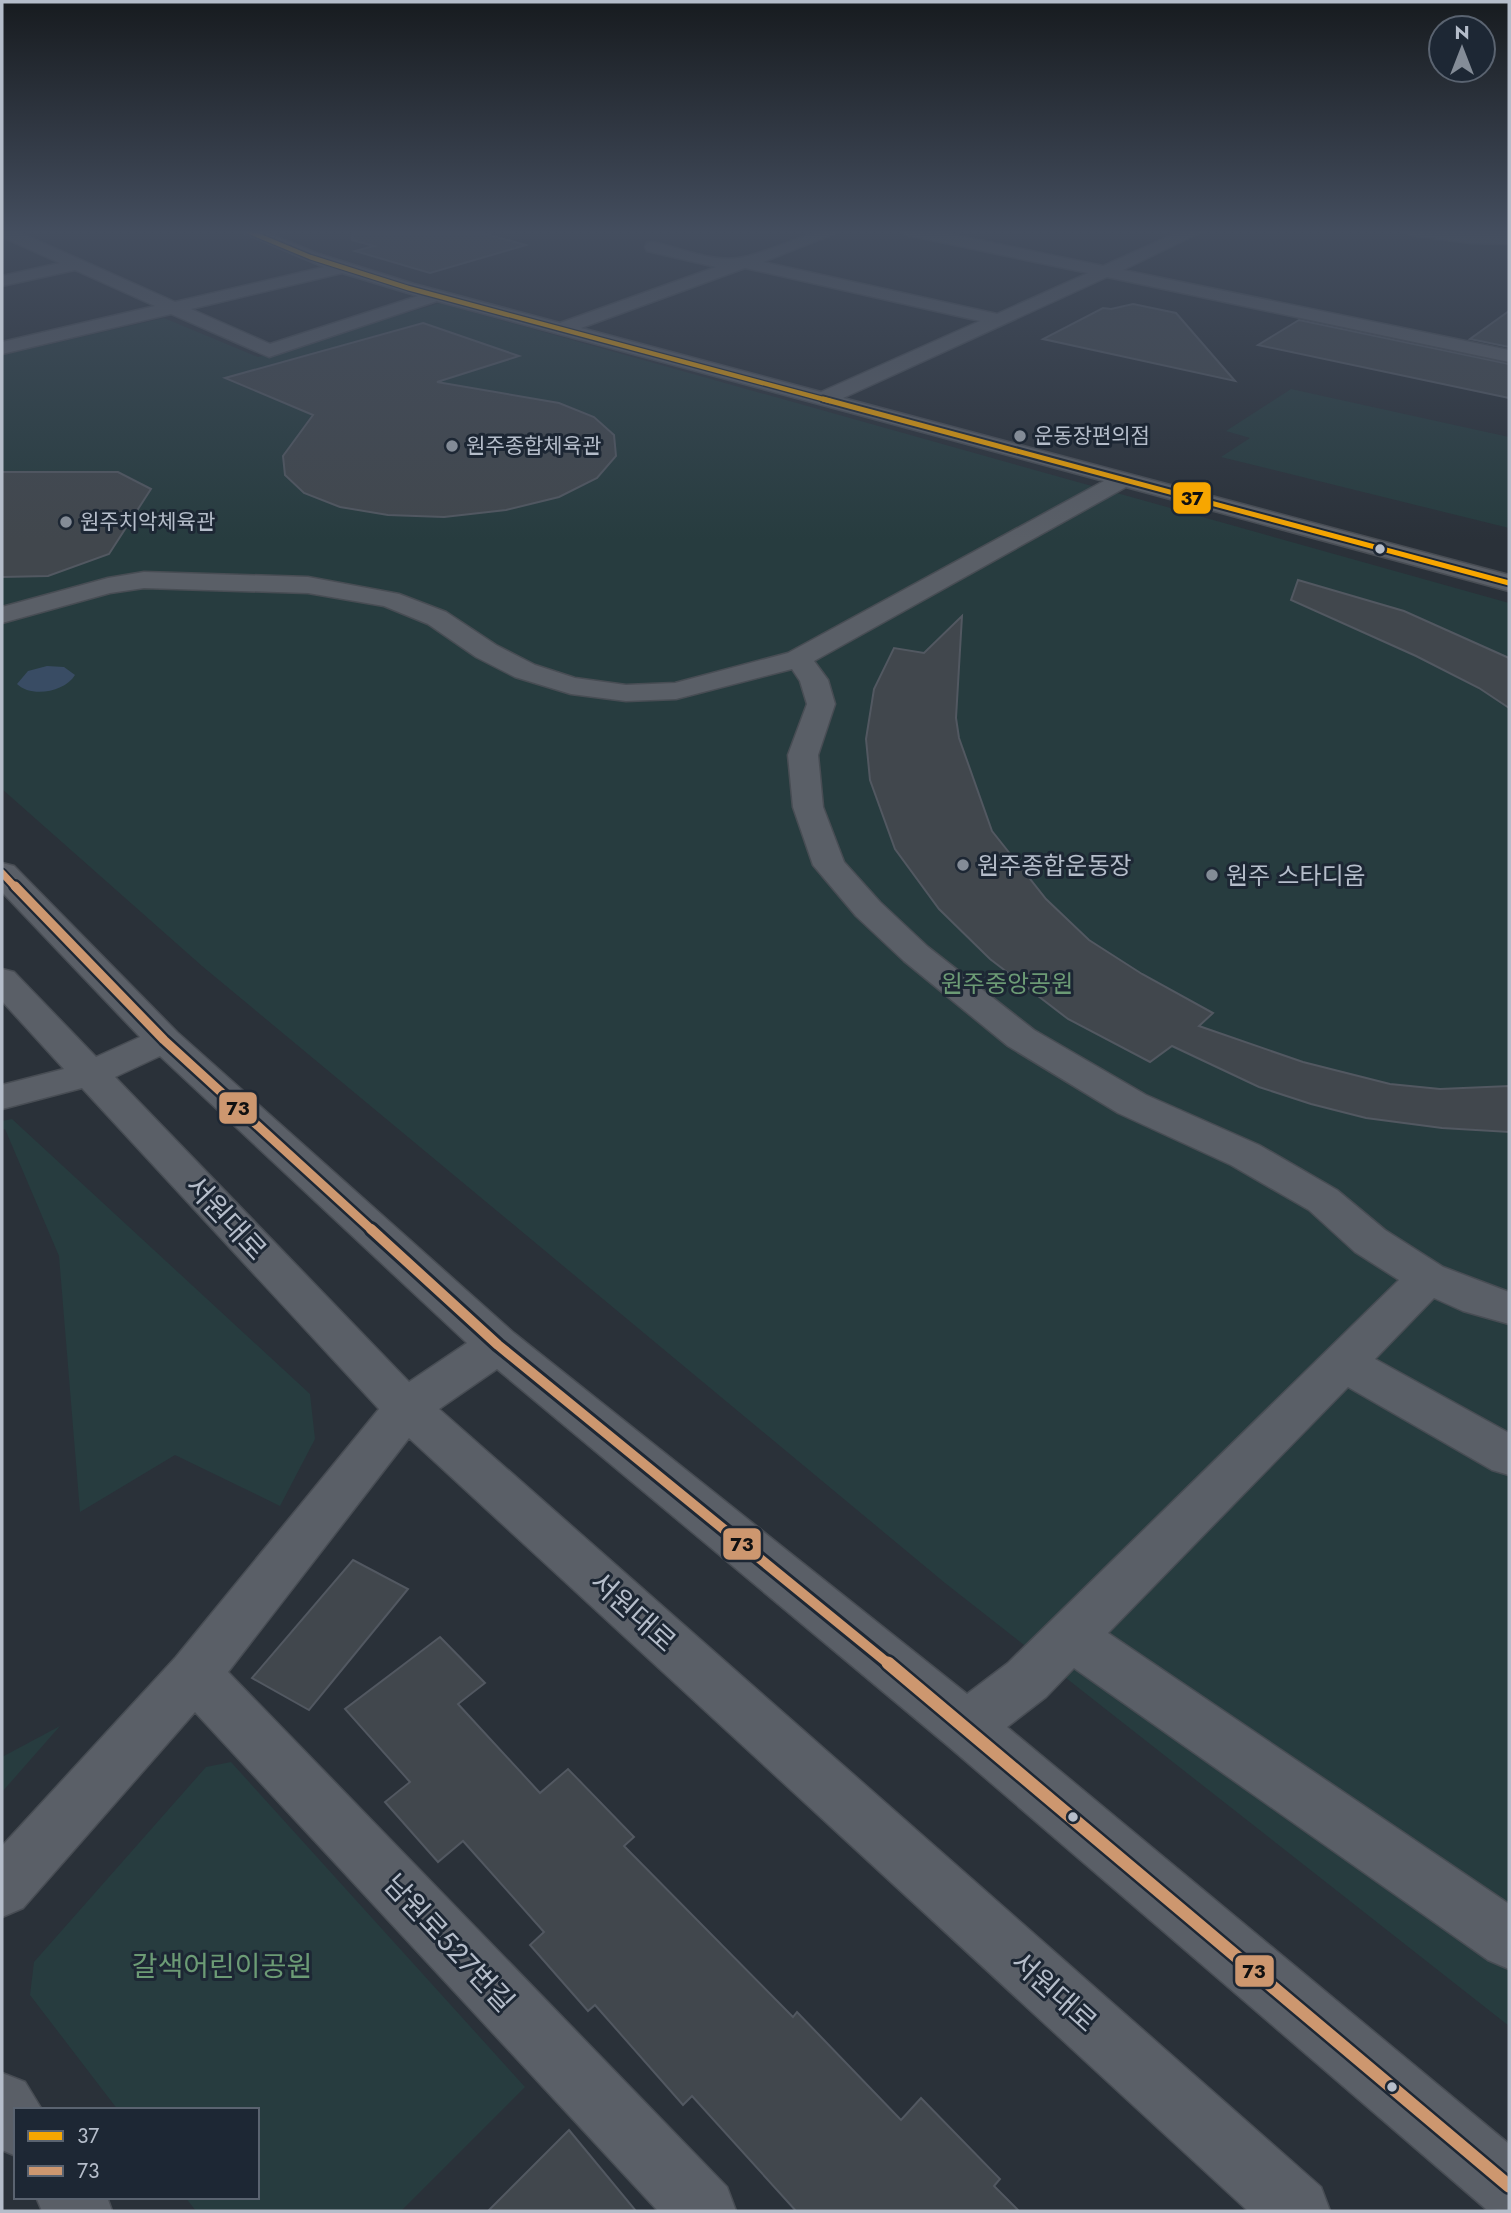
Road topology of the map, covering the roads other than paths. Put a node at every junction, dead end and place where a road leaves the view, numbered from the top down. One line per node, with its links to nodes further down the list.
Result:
1 (66, 333): 7 (street)
2 (228, 333): 3 (street)
3 (323, 333)
4 (571, 333): 9 (street)
5 (970, 333): 10 (street)
6 (1397, 333): 8 (street)
7 (2, 348)
8 (1509, 356)
9 (781, 388): 10 (street); 12 (street)
10 (824, 399): 11 (street)
11 (1125, 479): 12 (street); 13 (street)
12 (1101, 493): 17 (street)
13 (1509, 583)
14 (2, 594): 15 (street)
15 (75, 594): 16 (street); 17 (street)
16 (2, 615)
17 (798, 659): 23 (street)
18 (2, 873): 20 (street)
19 (2, 980): 21 (street, 서원대로)
20 (164, 1040): 21 (street); 25 (street)
21 (90, 1074): 22 (street); 27 (street, 서원대로)
22 (2, 1097)
23 (1428, 1279): 24 (street); 26 (street)
24 (1509, 1308)
25 (498, 1345): 27 (street); 31 (street)
26 (1344, 1363): 28 (street); 29 (street)
27 (406, 1408): 30 (street); 38 (street, 서원대로)
28 (1509, 1456)
29 (1071, 1637): 31 (street); 33 (street)
30 (195, 1674): 32 (street); 37 (street, 남원로527번길)
31 (966, 1727): 36 (street)
32 (2, 1888)
33 (1509, 1939)
34 (2, 2105): 35 (street)
35 (14, 2121)
36 (1509, 2186)
37 (703, 2211)
38 (1297, 2211)

